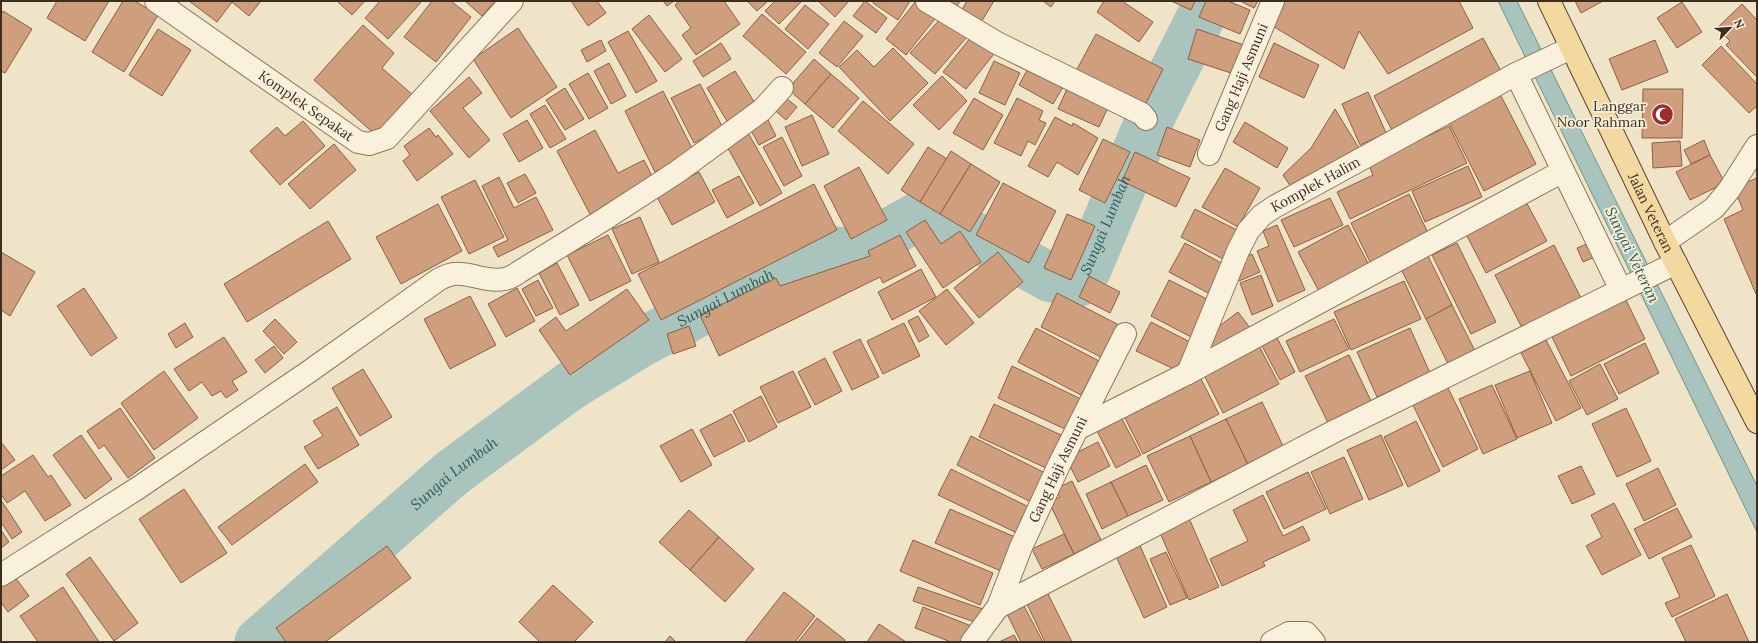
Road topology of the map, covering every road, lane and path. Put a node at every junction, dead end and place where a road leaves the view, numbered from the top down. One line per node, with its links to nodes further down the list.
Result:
1 (156, 1): 2 (street, Komplek Sepakat)
2 (512, 1)
3 (927, 1): 9 (street)
4 (1273, 1): 11 (street, Gang Haji Asmuni)
5 (1549, 1): 6 (main road, Jalan Veteran)
6 (1563, 52): 7 (street, Komplek Halim); 13 (main road, Jalan Veteran)
7 (1520, 72): 12 (street); 17 (street, Komplek Halim)
8 (782, 88): 20 (street)
9 (1146, 119)
10 (1757, 146): 13 (street)
11 (1209, 154)
12 (1563, 170): 15 (street); 17 (street)
13 (1665, 242): 14 (main road, Jalan Veteran)
14 (1668, 267): 15 (street); 18 (main road, Jalan Veteran)
15 (1627, 287): 21 (street)
16 (1125, 334): 19 (street, Gang Haji Asmuni)
17 (1188, 373): 19 (street)
18 (1757, 422)
19 (1079, 428): 21 (street, Gang Haji Asmuni)
20 (1, 575)
21 (998, 607): 22 (street)
22 (972, 642)
23 (1272, 642): 24 (street)
24 (1314, 642)

